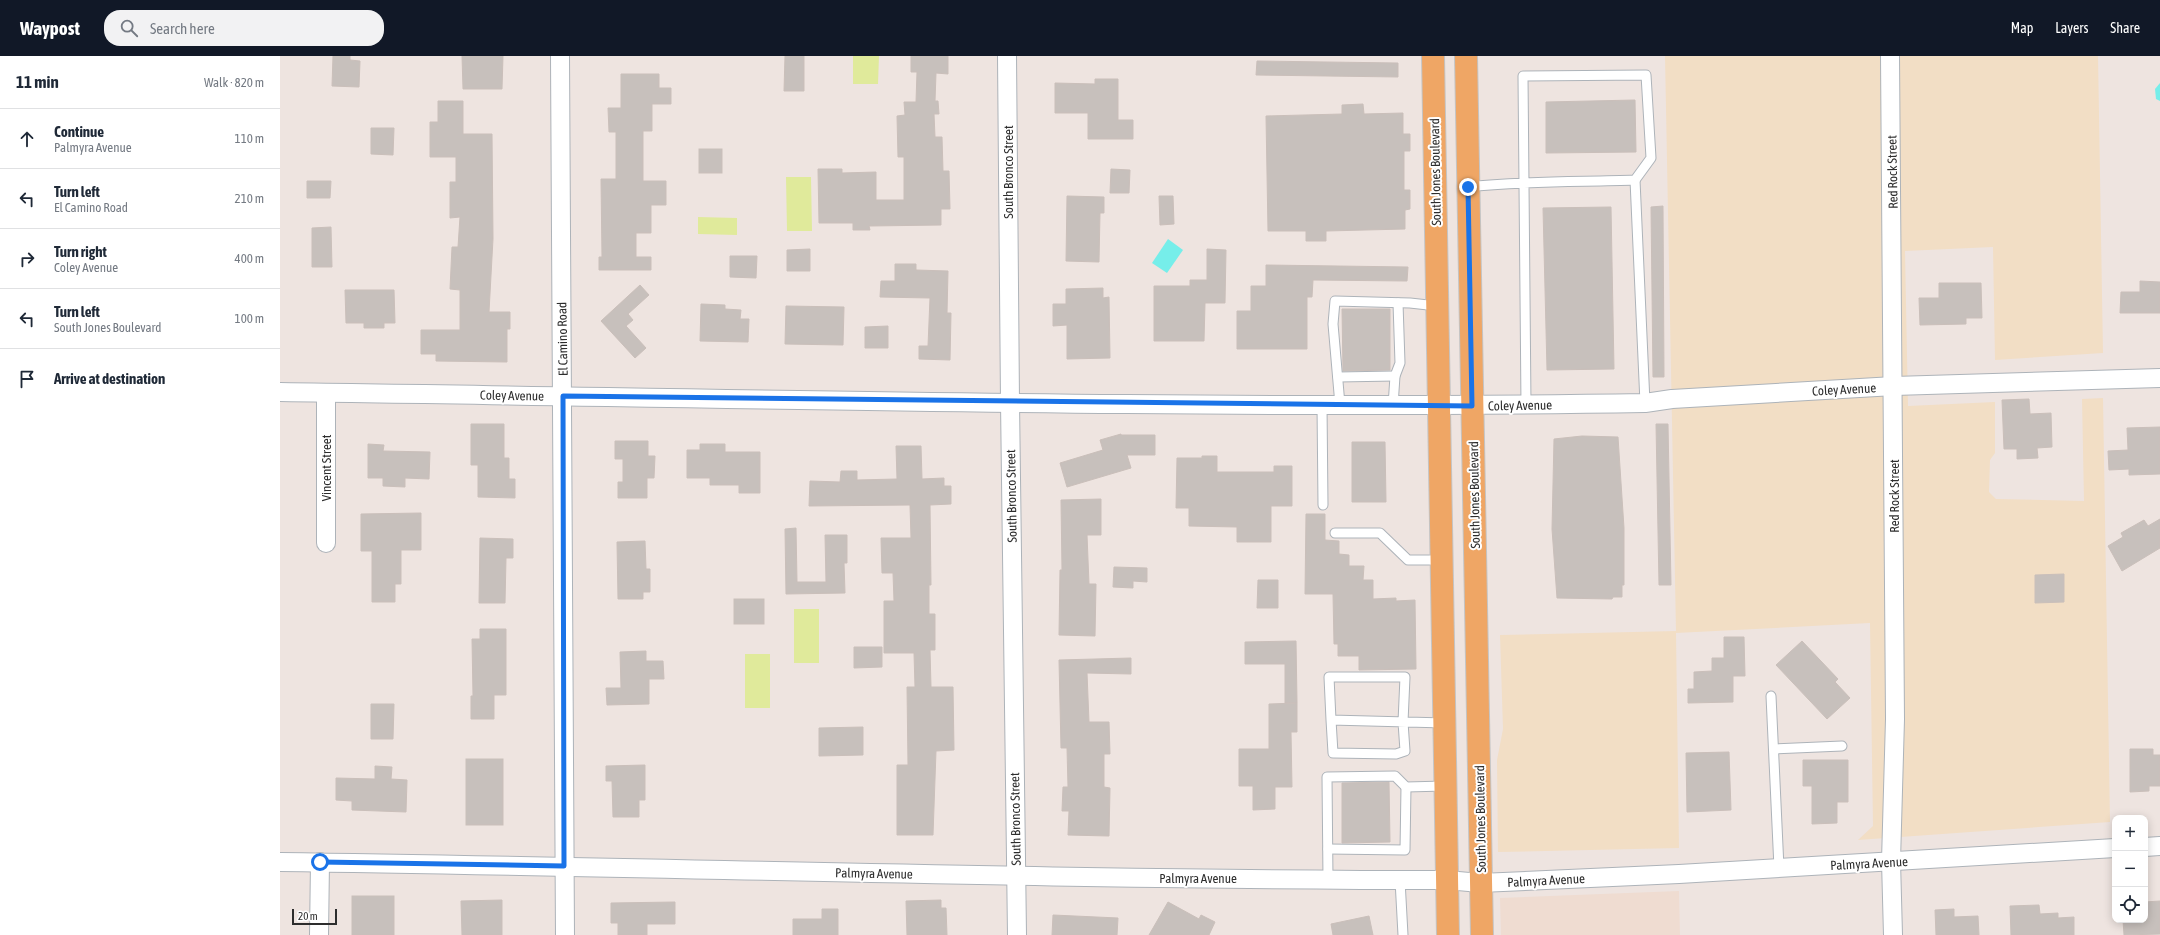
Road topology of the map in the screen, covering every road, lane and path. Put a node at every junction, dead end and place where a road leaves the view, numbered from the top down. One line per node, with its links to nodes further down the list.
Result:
1 (560, 56): 17 (street, El Camino Road)
2 (1007, 56): 18 (street, South Bronco Street)
3 (1433, 56): 10 (main road, South Jones Boulevard)
4 (1466, 56): 8 (main road, South Jones Boulevard)
5 (1890, 56): 14 (street, Red Rock Street)
6 (1635, 180): 7 (lane); 7 (lane); 19 (lane)
7 (1524, 184): 8 (lane); 22 (lane)
8 (1468, 187): 25 (main road, South Jones Boulevard)
9 (1398, 303): 10 (lane); 11 (lane); 12 (lane)
10 (1438, 306): 24 (main road, South Jones Boulevard)
11 (1395, 376): 12 (lane); 23 (lane)
12 (1338, 377): 21 (lane)
13 (2160, 378): 14 (street, Coley Avenue)
14 (1894, 386): 19 (street, Coley Avenue); 44 (street, Red Rock Street)
15 (280, 392): 16 (street, Coley Avenue)
16 (326, 393): 17 (street, Coley Avenue); 28 (street, Vincent Street)
17 (563, 396): 18 (street, Coley Avenue); 45 (street, El Camino Road)
18 (1010, 402): 20 (street, Coley Avenue); 47 (street, South Bronco Street)
19 (1645, 403): 22 (street, Coley Avenue)
20 (1322, 405): 21 (street, Coley Avenue); 26 (lane)
21 (1340, 405): 23 (street, Coley Avenue)
22 (1526, 405): 25 (street, Coley Avenue)
23 (1393, 406): 24 (street, Coley Avenue)
24 (1439, 406): 25 (street, Coley Avenue); 29 (main road, South Jones Boulevard)
25 (1472, 406): 51 (main road, South Jones Boulevard)
26 (1323, 505)
27 (1335, 533): 29 (lane)
28 (326, 543)
29 (1442, 560): 33 (main road, South Jones Boulevard)
30 (1771, 696): 35 (lane)
31 (1331, 720): 32 (lane); 32 (lane); 32 (lane)
32 (1403, 722): 33 (lane)
33 (1445, 723): 36 (main road, South Jones Boulevard)
34 (1842, 746): 35 (lane)
35 (1775, 750): 46 (lane)
36 (1446, 786): 37 (lane); 50 (main road, South Jones Boulevard)
37 (1406, 787): 41 (lane); 41 (lane)
38 (2160, 846): 39 (street)
39 (2148, 847)
40 (2112, 848): 44 (street, Palmyra Avenue)
41 (1328, 849): 48 (lane)
42 (280, 862): 43 (street, Palmyra Avenue)
43 (320, 862): 45 (street, Palmyra Avenue); 52 (street)
44 (1891, 862): 46 (street, Palmyra Avenue); 58 (street, Red Rock Street)
45 (564, 866): 47 (street, Palmyra Avenue); 53 (street, El Camino Road)
46 (1780, 868): 51 (street, Palmyra Avenue)
47 (1016, 877): 48 (street, Palmyra Avenue); 54 (street, South Bronco Street)
48 (1328, 880): 49 (street, Palmyra Avenue)
49 (1400, 880): 50 (street, Palmyra Avenue); 55 (lane)
50 (1447, 880): 51 (street, Palmyra Avenue); 56 (main road, South Jones Boulevard)
51 (1480, 883): 57 (main road, South Jones Boulevard)
52 (319, 935)
53 (565, 935)
54 (1017, 935)
55 (1404, 935)
56 (1448, 935)
57 (1482, 935)
58 (1893, 935)

